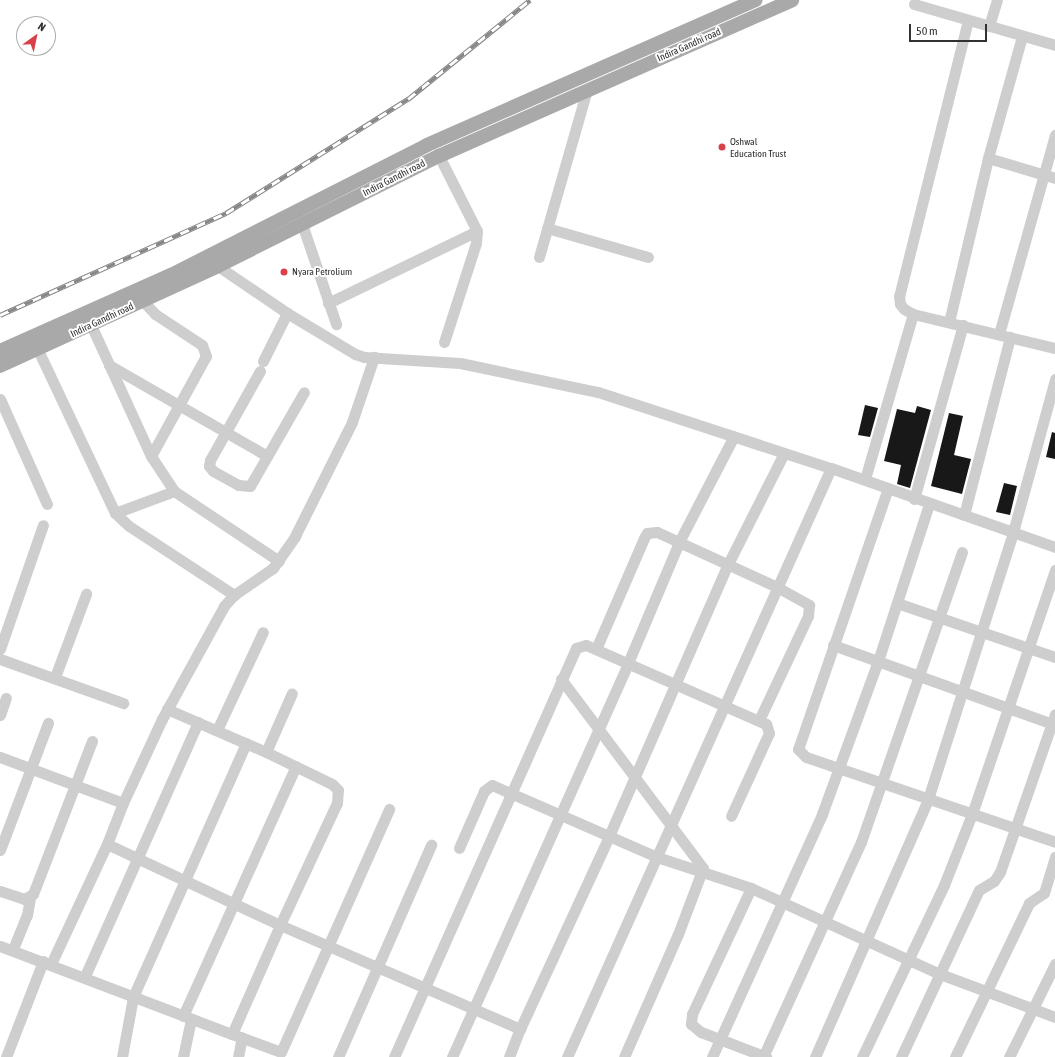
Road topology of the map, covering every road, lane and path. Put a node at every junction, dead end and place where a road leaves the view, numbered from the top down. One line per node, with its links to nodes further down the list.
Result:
1 (755, 0): 19 (main road, Indira Gandhi road)
2 (792, 0): 9 (main road, Indira Gandhi road)
3 (997, 0): 6 (street)
4 (914, 4): 5 (street)
5 (968, 20): 6 (street); 25 (street)
6 (989, 26): 7 (street)
7 (1022, 36): 8 (street); 12 (street)
8 (1055, 45)
9 (586, 90): 11 (main road, Indira Gandhi road); 16 (street)
10 (1055, 135): 13 (street)
11 (440, 156): 15 (main road, Indira Gandhi road); 17 (street)
12 (988, 158): 13 (street); 26 (street)
13 (1044, 176): 14 (street); 30 (street)
14 (1055, 178)
15 (302, 224): 21 (main road, Indira Gandhi road); 23 (street)
16 (547, 228): 18 (street); 20 (street)
17 (477, 231): 23 (street); 31 (street)
18 (539, 256)
19 (205, 257): 21 (street); 33 (main road, Indira Gandhi road)
20 (648, 257)
21 (218, 266): 22 (main road, Indira Gandhi road); 24 (street)
22 (142, 301): 28 (main road, Indira Gandhi road); 41 (street)
23 (328, 303): 27 (street)
24 (287, 313): 35 (street); 42 (street)
25 (913, 314): 26 (street); 48 (street)
26 (949, 322): 29 (street)
27 (336, 324)
28 (91, 325): 34 (main road, Indira Gandhi road); 36 (street)
29 (963, 325): 30 (street); 51 (street)
30 (1005, 336): 32 (street); 55 (street)
31 (444, 342)
32 (1055, 348)
33 (0, 350)
34 (38, 350): 37 (main road, Indira Gandhi road); 54 (street)
35 (374, 357): 43 (street); 61 (street)
36 (109, 365): 41 (street); 45 (street)
37 (0, 366)
38 (1055, 379): 57 (street)
39 (304, 392): 46 (street)
40 (0, 399): 52 (street)
41 (180, 405): 42 (street); 45 (street)
42 (226, 432): 46 (street); 46 (street)
43 (734, 436): 44 (street); 58 (street)
44 (784, 453): 47 (street); 62 (street)
45 (151, 456): 50 (street)
46 (268, 456)
47 (831, 468): 48 (street); 64 (street)
48 (865, 479): 49 (street)
49 (888, 488): 51 (street); 71 (street)
50 (174, 491): 54 (street); 61 (street)
51 (914, 499): 53 (street)
52 (48, 504)
53 (929, 504): 55 (street); 67 (street)
54 (115, 513): 66 (street)
55 (964, 515): 57 (street)
56 (43, 525): 73 (street)
57 (1013, 532): 59 (street); 70 (street)
58 (679, 542): 62 (street); 74 (street); 78 (street)
59 (1055, 547)
60 (962, 552): 68 (street)
61 (279, 561): 66 (street)
62 (728, 564): 64 (street); 82 (street)
63 (1055, 570): 72 (street)
64 (778, 587): 87 (street); 91 (street)
65 (86, 594): 80 (street)
66 (234, 595): 89 (street)
67 (897, 603): 68 (street); 77 (street)
68 (939, 617): 70 (street); 79 (street)
69 (263, 632): 96 (street)
70 (983, 632): 72 (street); 83 (street)
71 (833, 645): 77 (street); 103 (street)
72 (1028, 648): 75 (street); 88 (street)
73 (0, 649)
74 (596, 649): 78 (street); 81 (street)
75 (1055, 657)
76 (0, 659): 80 (street)
77 (878, 661): 79 (street); 103 (street)
78 (628, 663): 82 (street); 95 (street)
79 (921, 676): 83 (street); 105 (street)
80 (55, 677): 86 (street)
81 (561, 679): 95 (street); 107 (street)
82 (673, 684): 87 (street); 104 (street)
83 (963, 692): 88 (street); 108 (street)
84 (292, 693): 99 (street)
85 (6, 698): 90 (street)
86 (123, 703)
87 (724, 706): 91 (street); 114 (street)
88 (1008, 708): 92 (street); 112 (street)
89 (167, 709): 93 (street); 109 (street)
90 (0, 715)
91 (759, 720): 113 (street)
92 (1054, 721): 115 (street)
93 (198, 722): 96 (street); 124 (street)
94 (48, 723): 101 (street)
95 (599, 729): 104 (street); 111 (street)
96 (217, 730): 98 (street)
97 (92, 741): 106 (street)
98 (246, 743): 99 (street); 126 (street)
99 (266, 752): 102 (street)
100 (0, 757): 101 (street)
101 (32, 766): 106 (street); 121 (street)
102 (296, 766): 131 (street); 133 (street)
103 (838, 767): 105 (street); 130 (street)
104 (634, 777): 114 (street); 116 (street)
105 (883, 782): 108 (street); 132 (street)
106 (76, 785): 109 (street); 129 (street)
107 (511, 792): 111 (street); 120 (street); 144 (street)
108 (928, 799): 112 (street); 134 (street)
109 (123, 803): 118 (street)
110 (389, 809): 135 (street)
111 (559, 814): 116 (street); 147 (street)
112 (972, 814): 115 (street); 138 (street)
113 (731, 816)
114 (671, 826): 122 (street); 125 (street)
115 (1016, 830): 117 (street); 142 (street)
116 (608, 836): 122 (street); 151 (street)
117 (1055, 842)
118 (107, 844): 124 (street); 139 (street)
119 (431, 845): 141 (street)
120 (459, 848)
121 (0, 850)
122 (657, 857): 125 (street); 162 (street)
123 (1055, 857): 145 (street)
124 (136, 858): 126 (street); 143 (street)
125 (703, 873): 127 (street); 163 (street)
126 (185, 880): 131 (street); 146 (street)
127 (751, 888): 130 (street); 153 (street)
128 (0, 891): 129 (street)
129 (30, 898): 137 (street)
130 (783, 902): 132 (street); 153 (street)
131 (234, 903): 133 (street); 149 (street)
132 (825, 922): 134 (street); 165 (street)
133 (280, 924): 135 (street); 152 (street)
134 (867, 941): 138 (street); 166 (street)
135 (329, 945): 141 (street); 152 (street)
136 (0, 946): 137 (street)
137 (13, 949): 139 (street)
138 (909, 962): 142 (street); 167 (street)
139 (47, 963): 143 (street); 155 (street)
140 (1055, 964): 148 (street)
141 (377, 966): 144 (street); 159 (street)
142 (940, 974): 145 (street); 168 (street)
143 (85, 976): 146 (street)
144 (426, 987): 147 (street); 160 (street)
145 (987, 990): 148 (street); 169 (street)
146 (133, 997): 149 (street); 156 (street)
147 (474, 1008): 151 (street); 161 (street)
148 (1032, 1008): 150 (street); 170 (street)
149 (187, 1017): 152 (street); 157 (street)
150 (1055, 1017)
151 (520, 1029): 154 (street)
152 (237, 1036): 158 (street)
153 (721, 1040): 164 (street); 165 (street)
154 (512, 1056)
155 (6, 1057)
156 (122, 1057)
157 (183, 1057)
158 (238, 1057)
159 (338, 1057)
160 (394, 1057)
161 (452, 1057)
162 (567, 1057)
163 (624, 1057)
164 (712, 1057)
165 (764, 1057)
166 (815, 1057)
167 (862, 1057)
168 (901, 1057)
169 (955, 1057)
170 (1009, 1057)

